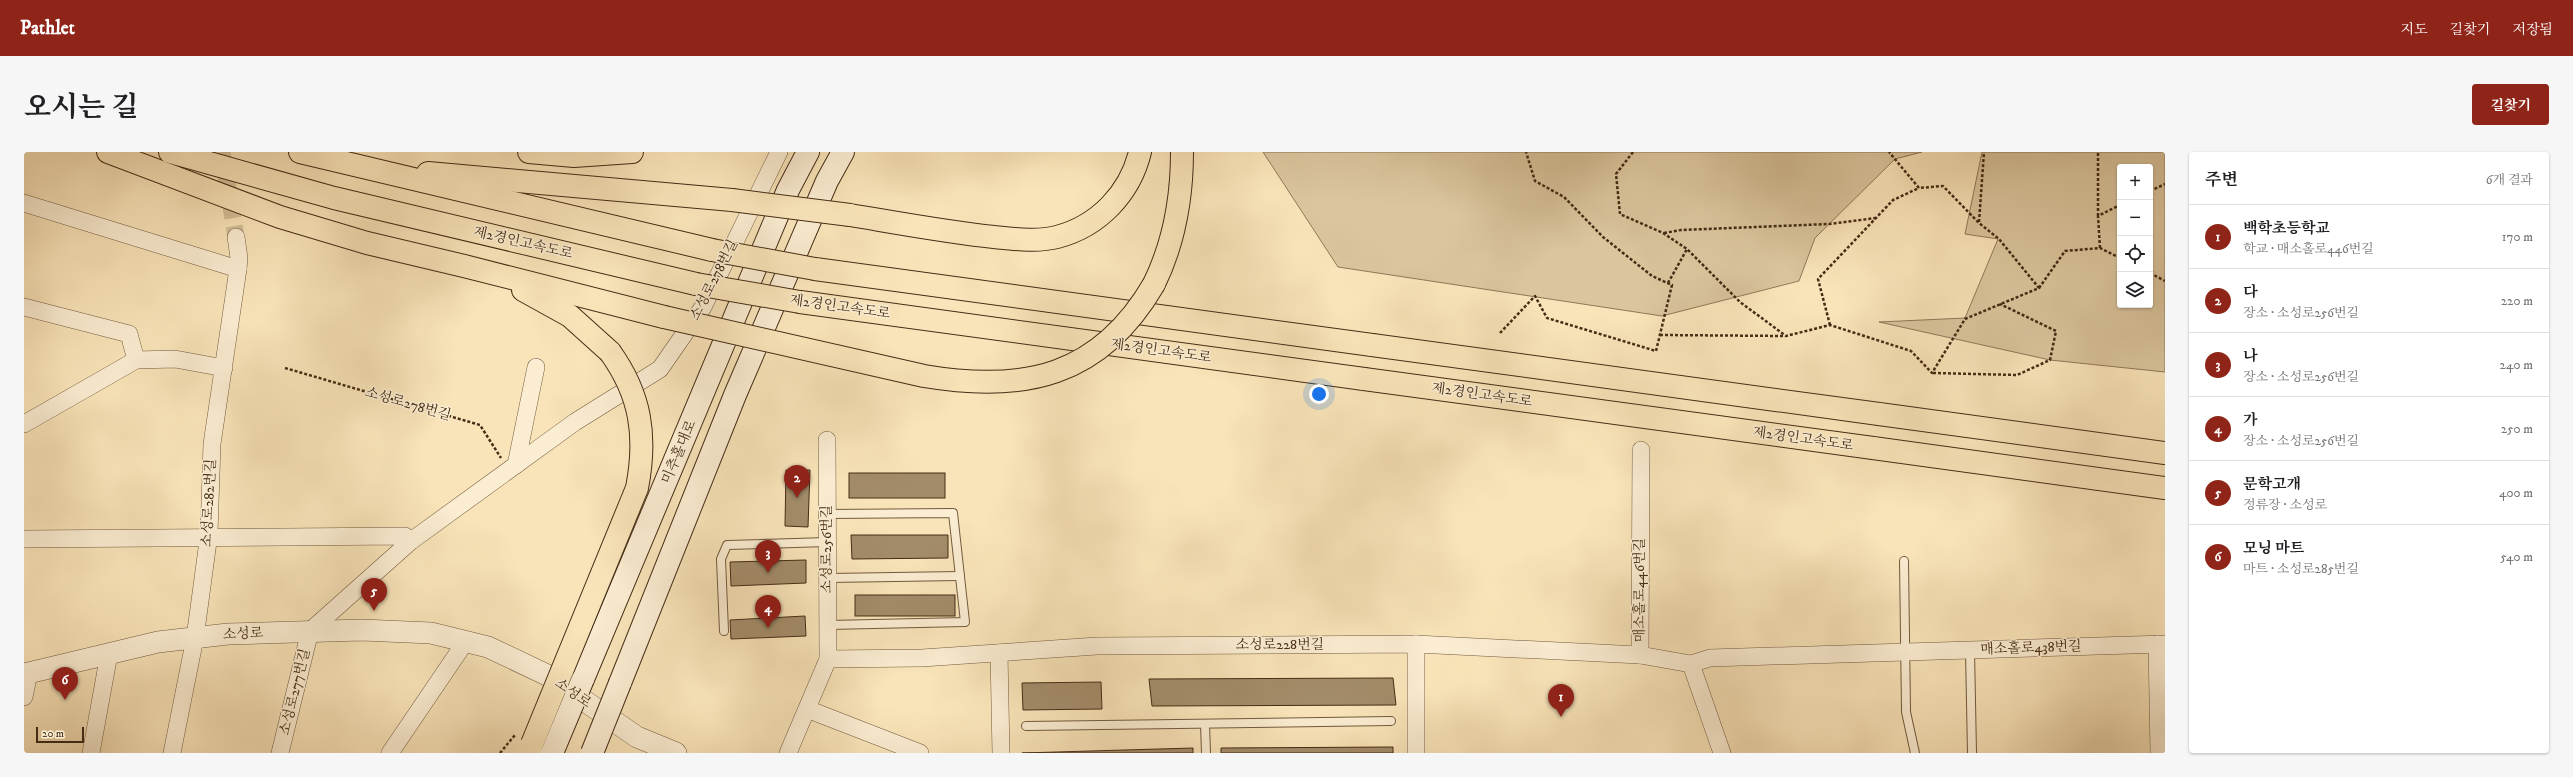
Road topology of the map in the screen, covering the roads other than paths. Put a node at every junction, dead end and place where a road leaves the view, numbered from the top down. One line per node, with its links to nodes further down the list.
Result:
1 (108, 152): 14 (highway)
2 (170, 152): 25 (highway, 제2경인고속도로, bridge)
3 (300, 152): 11 (highway)
4 (529, 152): 5 (highway)
5 (632, 152)
6 (779, 152): 24 (street, 소성로278번길)
7 (808, 152): 59 (main road, 미추홀대로, bridge)
8 (843, 152): 60 (main road, bridge)
9 (1140, 152): 11 (highway, bridge)
10 (1182, 152): 14 (highway, bridge)
11 (356, 166): 23 (highway, bridge)
12 (24, 203): 15 (street)
13 (236, 237): 15 (street, 소성로282번길)
14 (464, 266): 54 (highway, bridge)
15 (238, 269): 19 (street, 소성로282번길)
16 (24, 307): 17 (street)
17 (136, 360): 19 (street); 20 (street)
18 (536, 367): 24 (street)
19 (224, 368): 28 (street, 소성로282번길)
20 (24, 424)
21 (827, 440): 26 (street, 소성로256번길)
22 (1641, 450): 45 (street, 매소홀로446번길)
23 (2165, 453)
24 (512, 467): 29 (street, 소성로278번길)
25 (2165, 488)
26 (827, 514): 30 (street, 소성로256번길); 32 (lane)
27 (24, 539): 28 (street)
28 (208, 539): 29 (street); 37 (street, 소성로282번길)
29 (411, 541): 36 (street, 소성로278번길)
30 (828, 542): 33 (street, 소성로256번길); 35 (lane)
31 (1904, 561): 42 (lane)
32 (960, 576): 33 (lane); 34 (lane)
33 (828, 578): 34 (street, 소성로256번길)
34 (828, 625): 46 (street, 소성로256번길)
35 (724, 631)
36 (310, 632): 37 (street, 소성로); 38 (street, 소성로); 57 (street, 소성로277번길)
37 (195, 638): 44 (street, 소성로); 56 (street, 소성로282번길)
38 (466, 641): 58 (street); 61 (street, 소성로)
39 (1416, 644): 43 (street, 소성로228번길); 45 (street, 소성로228번길); 66 (street)
40 (2161, 644): 41 (street, 매소홀로438번길); 70 (street)
41 (1970, 650): 42 (street, 매소홀로438번길); 69 (lane)
42 (1905, 652): 47 (street, 매소홀로438번길); 68 (lane)
43 (999, 653): 46 (street); 64 (street)
44 (109, 654): 48 (street, 소성로); 55 (street)
45 (1640, 655): 47 (street, 매소홀로446번길)
46 (828, 659): 50 (street, 소성로256번길)
47 (1691, 664): 67 (street)
48 (26, 673): 49 (street)
49 (24, 697)
50 (807, 709): 62 (street, 소성로256번길); 63 (street)
51 (1391, 721): 52 (lane)
52 (1206, 724): 53 (lane); 65 (lane)
53 (1026, 726)
54 (531, 748)
55 (91, 753)
56 (172, 753)
57 (280, 753)
58 (390, 753)
59 (552, 753)
60 (592, 753)
61 (676, 753)
62 (788, 753)
63 (920, 753)
64 (1001, 753)
65 (1206, 753)
66 (1416, 753)
67 (1722, 753)
68 (1915, 753)
69 (1972, 753)
70 (2159, 753)

